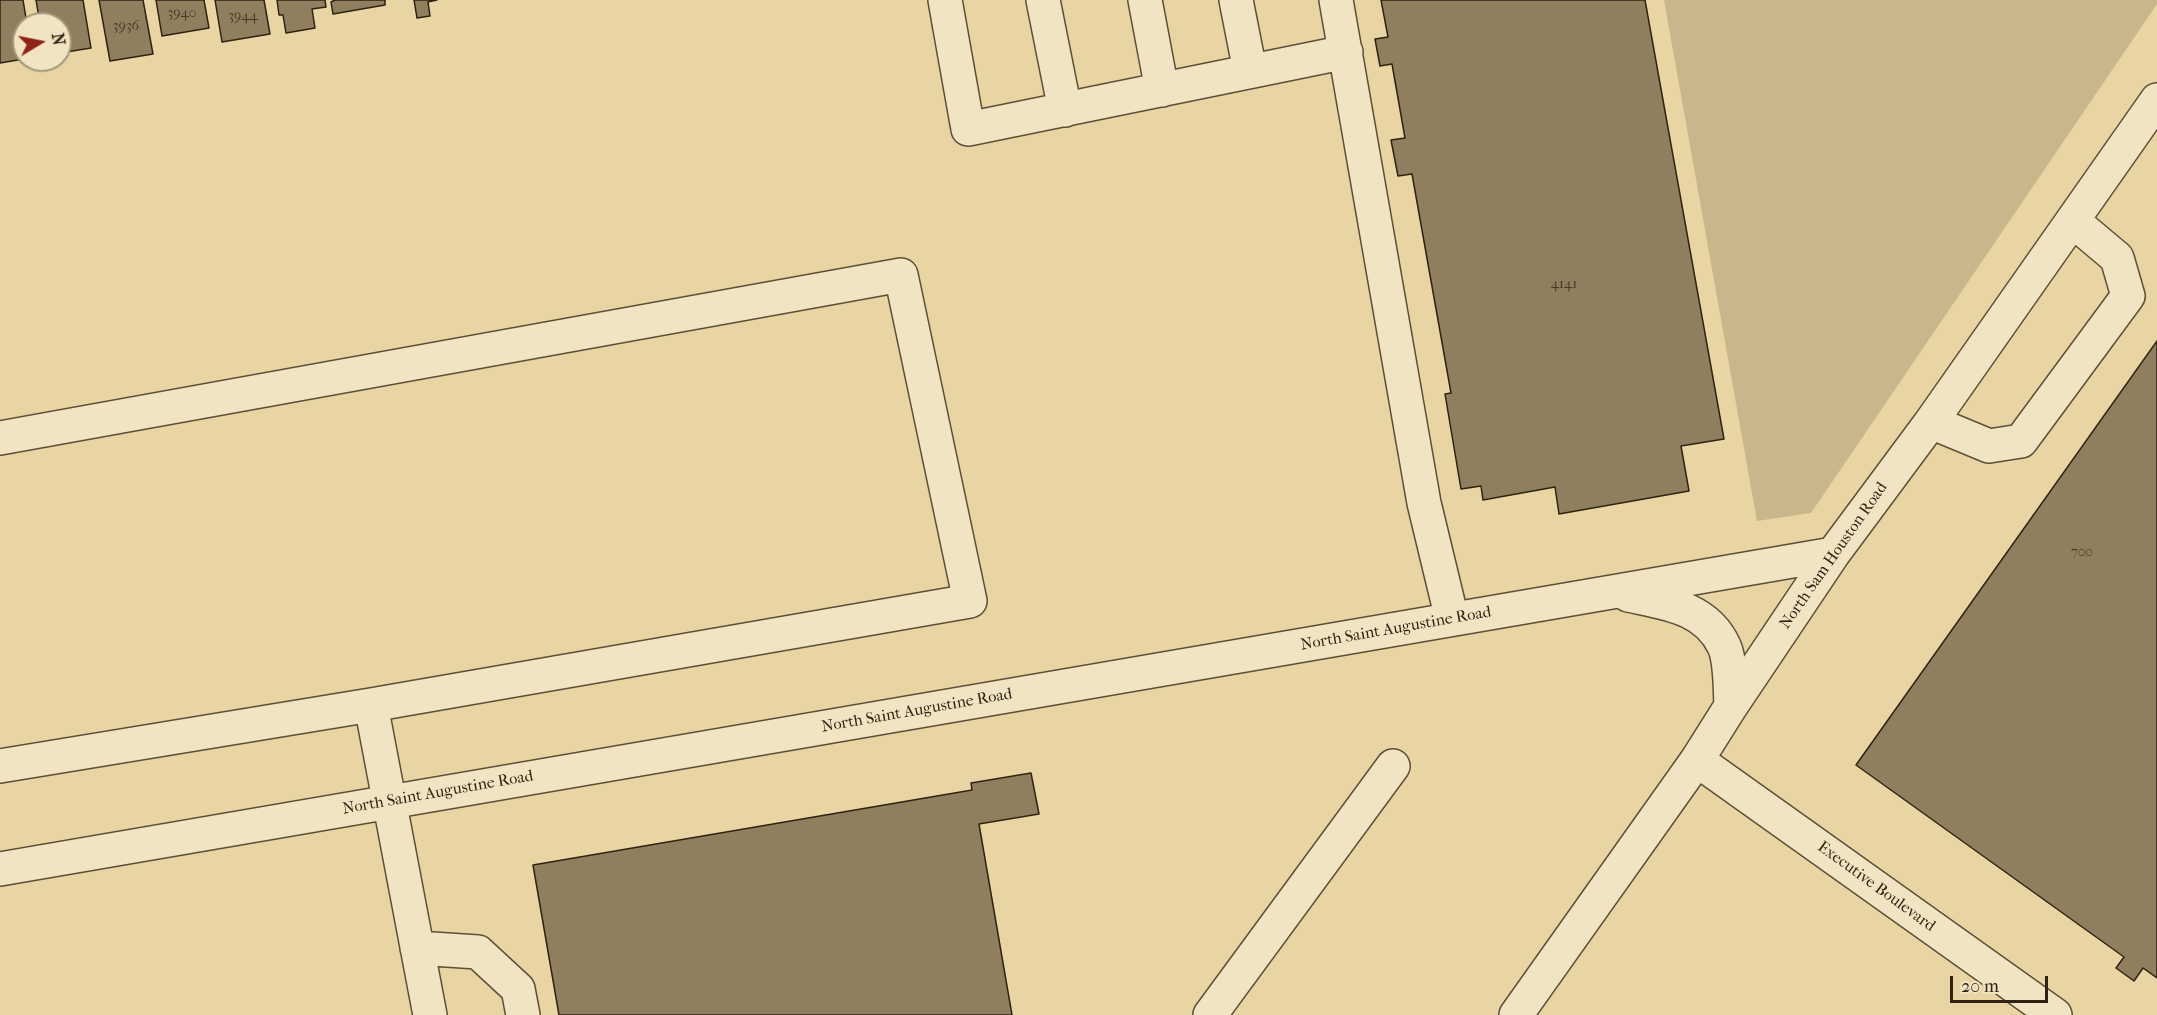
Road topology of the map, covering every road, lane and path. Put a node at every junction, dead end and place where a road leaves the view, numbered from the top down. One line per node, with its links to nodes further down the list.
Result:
1 (945, 0): 10 (street)
2 (1043, 0): 10 (street)
3 (1145, 0): 8 (street)
4 (1236, 0): 7 (street)
5 (1336, 0): 6 (street)
6 (1346, 52): 7 (street); 16 (street)
7 (1250, 71): 8 (street)
8 (1162, 90): 10 (street)
9 (2157, 100): 11 (street, North Sam Houston Road)
10 (1065, 110)
11 (2073, 221): 12 (street, North Sam Houston Road); 12 (street)
12 (1931, 422): 14 (street, North Sam Houston Road)
13 (0, 438): 17 (street)
14 (1833, 554): 15 (street, North Saint Augustine Road); 18 (street, North Sam Houston Road)
15 (1612, 592): 16 (street, North Saint Augustine Road); 18 (street)
16 (1452, 619): 22 (street, North Saint Augustine Road)
17 (371, 705): 20 (street); 22 (street)
18 (1731, 706): 19 (street, North Sam Houston Road)
19 (1697, 760): 25 (street, North Sam Houston Road); 29 (street, Executive Boulevard)
20 (0, 766)
21 (1393, 766): 28 (street)
22 (390, 802): 23 (street, North Saint Augustine Road); 24 (street)
23 (0, 868)
24 (417, 948): 26 (street); 27 (street)
25 (1523, 1013)
26 (430, 1015)
27 (523, 1015)
28 (1210, 1015)
29 (2055, 1015)

